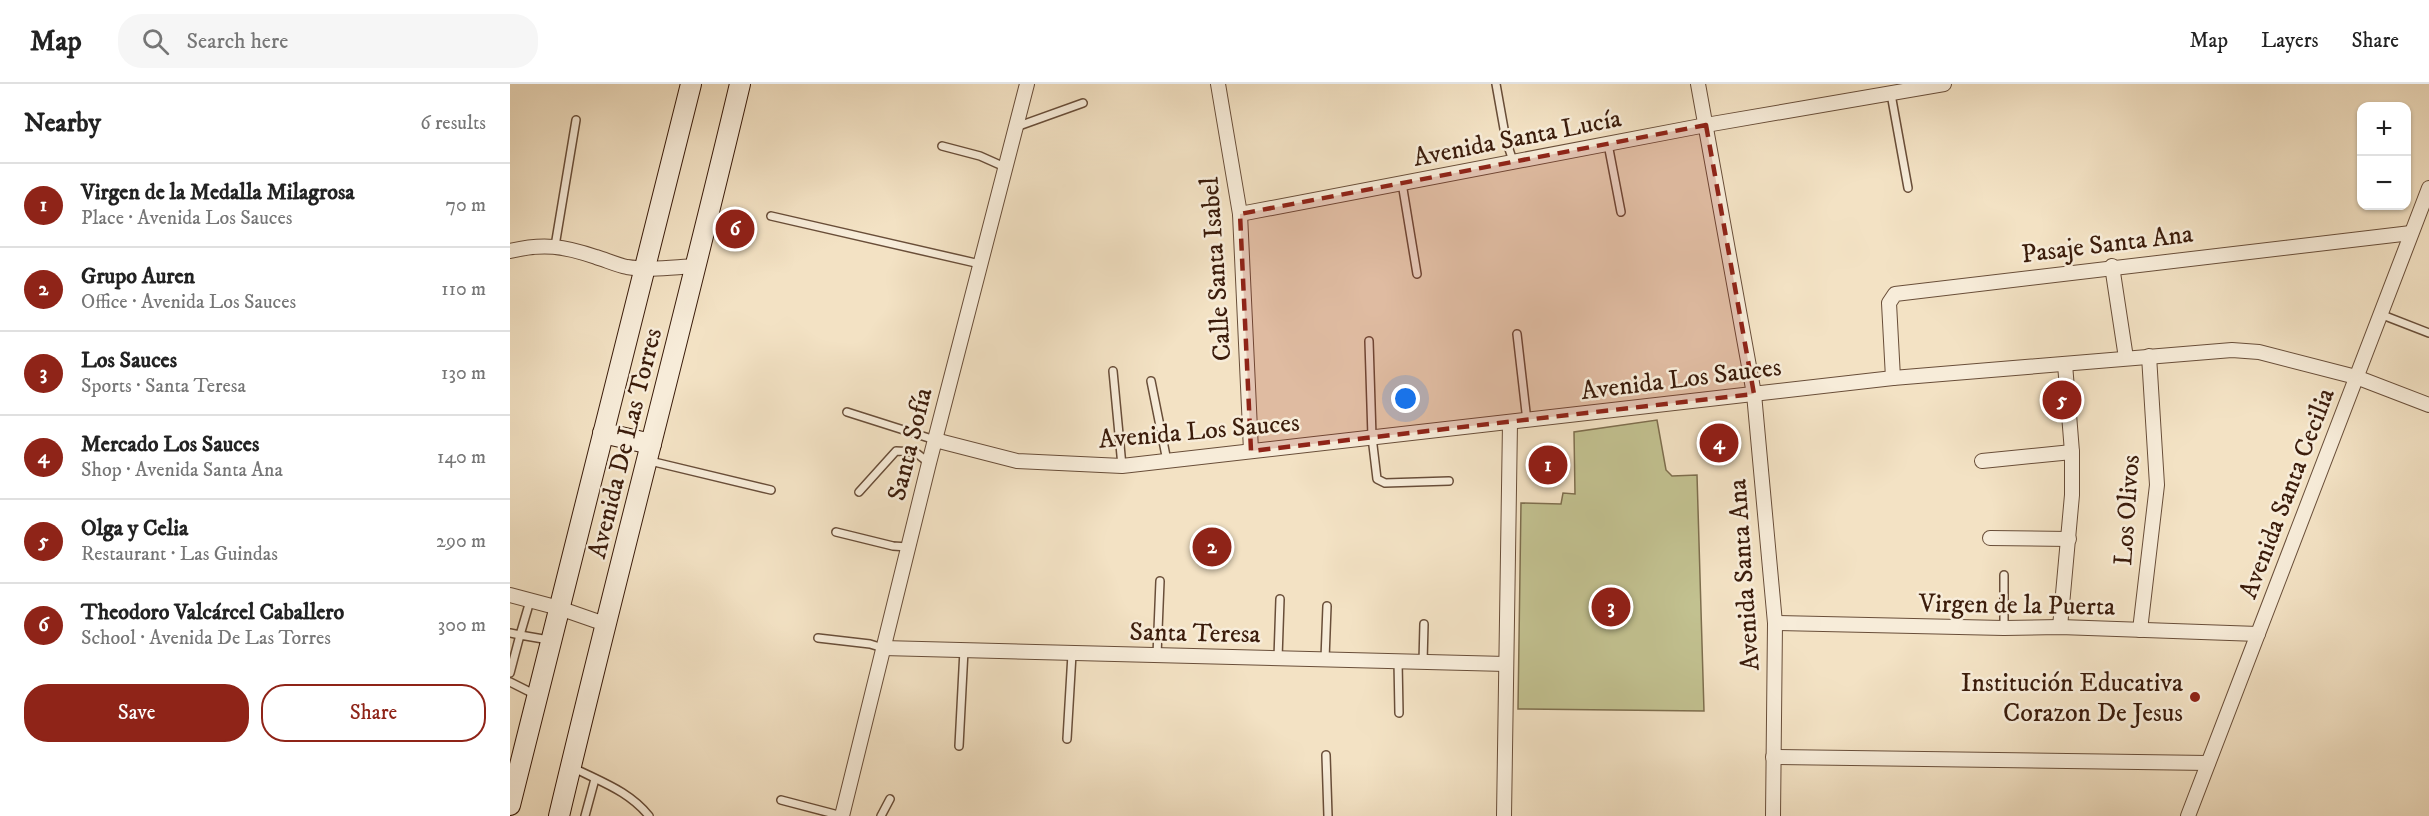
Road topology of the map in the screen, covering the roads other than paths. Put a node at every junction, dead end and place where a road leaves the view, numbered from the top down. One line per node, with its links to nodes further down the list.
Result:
1 (691, 84): 30 (main road, Avenida De Las Torres)
2 (740, 84): 28 (main road, Avenida De Las Torres)
3 (1026, 84): 12 (street, Santa Sofía)
4 (1218, 84): 22 (street, Calle Santa Isabel)
5 (1496, 84): 15 (lane)
6 (1698, 84): 11 (street, Avenida Santa Ana)
7 (1944, 84): 8 (street, Avenida Santa Lucía)
8 (1891, 94): 11 (street, Avenida Santa Lucía); 18 (lane)
9 (1083, 103): 12 (lane)
10 (576, 120): 25 (lane)
11 (1706, 125): 13 (street, Avenida Santa Lucía); 43 (street, Avenida Santa Ana)
12 (1016, 127): 16 (street, Santa Sofía)
13 (1608, 144): 15 (street, Avenida Santa Lucía); 21 (lane)
14 (942, 146): 16 (lane)
15 (1513, 161): 17 (street, Avenida Santa Lucía)
16 (1007, 168): 27 (street, Santa Sofía)
17 (1402, 183): 22 (street, Avenida Santa Lucía); 31 (lane)
18 (1908, 188)
19 (2429, 188): 20 (street, Avenida Santa Cecilia)
20 (2426, 204): 24 (street, Avenida Santa Cecilia)
21 (1621, 212)
22 (1240, 214): 51 (street, Calle Santa Isabel)
23 (771, 216): 27 (lane)
24 (2411, 233): 29 (street, Pasaje Santa Ana); 32 (street, Avenida Santa Cecilia)
25 (555, 246): 26 (street); 30 (street)
26 (510, 251)
27 (980, 264): 50 (street, Santa Sofía)
28 (697, 266): 30 (street); 52 (main road, Avenida De Las Torres)
29 (2112, 266): 37 (street); 41 (street, Pasaje Santa Ana)
30 (645, 268): 48 (main road, Avenida De Las Torres)
31 (1417, 274)
32 (2380, 314): 33 (lane); 40 (street, Avenida Santa Cecilia)
33 (2429, 333)
34 (1518, 334): 46 (lane)
35 (1369, 341): 49 (lane)
36 (2150, 356): 37 (street, Avenida Los Sauces); 40 (street, Avenida Los Sauces); 77 (street, Los Olivos)
37 (2126, 358): 38 (street, Avenida Los Sauces)
38 (2065, 364): 41 (street, Avenida Los Sauces); 53 (street)
39 (1113, 371): 57 (lane)
40 (2356, 377): 44 (street, Avenida Los Sauces); 80 (street, Avenida Santa Cecilia)
41 (1893, 378): 43 (street, Avenida Los Sauces)
42 (1151, 381): 54 (lane)
43 (1754, 394): 46 (street, Avenida Los Sauces); 72 (street, Avenida Santa Ana)
44 (2429, 405)
45 (847, 412): 50 (lane)
46 (1527, 421): 47 (street, Avenida Los Sauces)
47 (1510, 423): 49 (street, Avenida Los Sauces); 91 (street)
48 (603, 433): 52 (main road); 71 (main road, Avenida De Las Torres)
49 (1372, 437): 51 (street, Avenida Los Sauces); 58 (lane)
50 (934, 440): 56 (street, Santa Sofía); 57 (street, Avenida Los Sauces)
51 (1251, 451): 54 (street, Avenida Los Sauces)
52 (650, 452): 59 (lane); 73 (main road, Avenida De Las Torres)
53 (2072, 452): 55 (street); 63 (street)
54 (1167, 461): 57 (street, Avenida Los Sauces)
55 (1982, 461)
56 (929, 463): 60 (lane); 64 (street, Santa Sofía)
57 (1122, 466)
58 (1449, 481)
59 (771, 490)
60 (858, 492)
61 (836, 532): 64 (lane)
62 (1990, 538): 63 (street)
63 (2069, 539): 75 (street)
64 (908, 547): 83 (street, Santa Sofía)
65 (2004, 575): 76 (lane)
66 (1160, 581): 86 (lane)
67 (510, 595): 69 (street)
68 (1280, 599): 87 (lane)
69 (530, 601): 71 (street); 79 (lane)
70 (1327, 606): 88 (lane)
71 (559, 608): 73 (street); 82 (main road, Avenida De Las Torres)
72 (1775, 623): 76 (street, Virgen de la Puerta); 99 (street, Avenida Santa Ana)
73 (605, 624): 102 (main road, Avenida De Las Torres)
74 (1424, 624): 90 (lane)
75 (2060, 627): 76 (street, Virgen de la Puerta); 77 (street, Virgen de la Puerta)
76 (2004, 628)
77 (2140, 630): 80 (street, Virgen de la Puerta)
78 (510, 633): 79 (lane)
79 (520, 634): 82 (lane); 92 (lane)
80 (2258, 634): 100 (street, Avenida Santa Cecilia)
81 (818, 638): 83 (lane)
82 (551, 641): 94 (main road, Avenida De Las Torres)
83 (883, 648): 84 (street, Santa Teresa); 111 (street, Santa Sofía)
84 (963, 650): 85 (street, Santa Teresa); 97 (lane)
85 (1072, 654): 86 (street, Santa Teresa); 96 (lane)
86 (1157, 655): 87 (street, Santa Teresa)
87 (1278, 658): 88 (street, Santa Teresa)
88 (1324, 660): 89 (street, Santa Teresa)
89 (1398, 661): 90 (street, Santa Teresa); 95 (lane)
90 (1423, 662): 91 (street, Santa Teresa)
91 (1506, 664): 114 (street)
92 (510, 673)
93 (510, 682): 94 (lane)
94 (538, 696): 101 (main road, Avenida De Las Torres)
95 (1399, 713)
96 (1066, 740)
97 (959, 746)
98 (1326, 755): 113 (lane)
99 (1773, 757): 100 (street); 115 (street, Avenida Santa Ana)
100 (2208, 763): 116 (street, Avenida Santa Cecilia)
101 (515, 765): 104 (main road, Avenida De Las Torres)
102 (571, 767): 103 (lane); 108 (main road, Avenida De Las Torres)
103 (595, 779): 109 (lane); 110 (lane)
104 (512, 796): 107 (main road)
105 (890, 799): 112 (lane)
106 (781, 800): 111 (lane)
107 (520, 816)
108 (559, 816)
109 (585, 816)
110 (649, 816)
111 (842, 816)
112 (881, 816)
113 (1328, 816)
114 (1504, 816)
115 (1773, 816)
116 (2188, 816)

